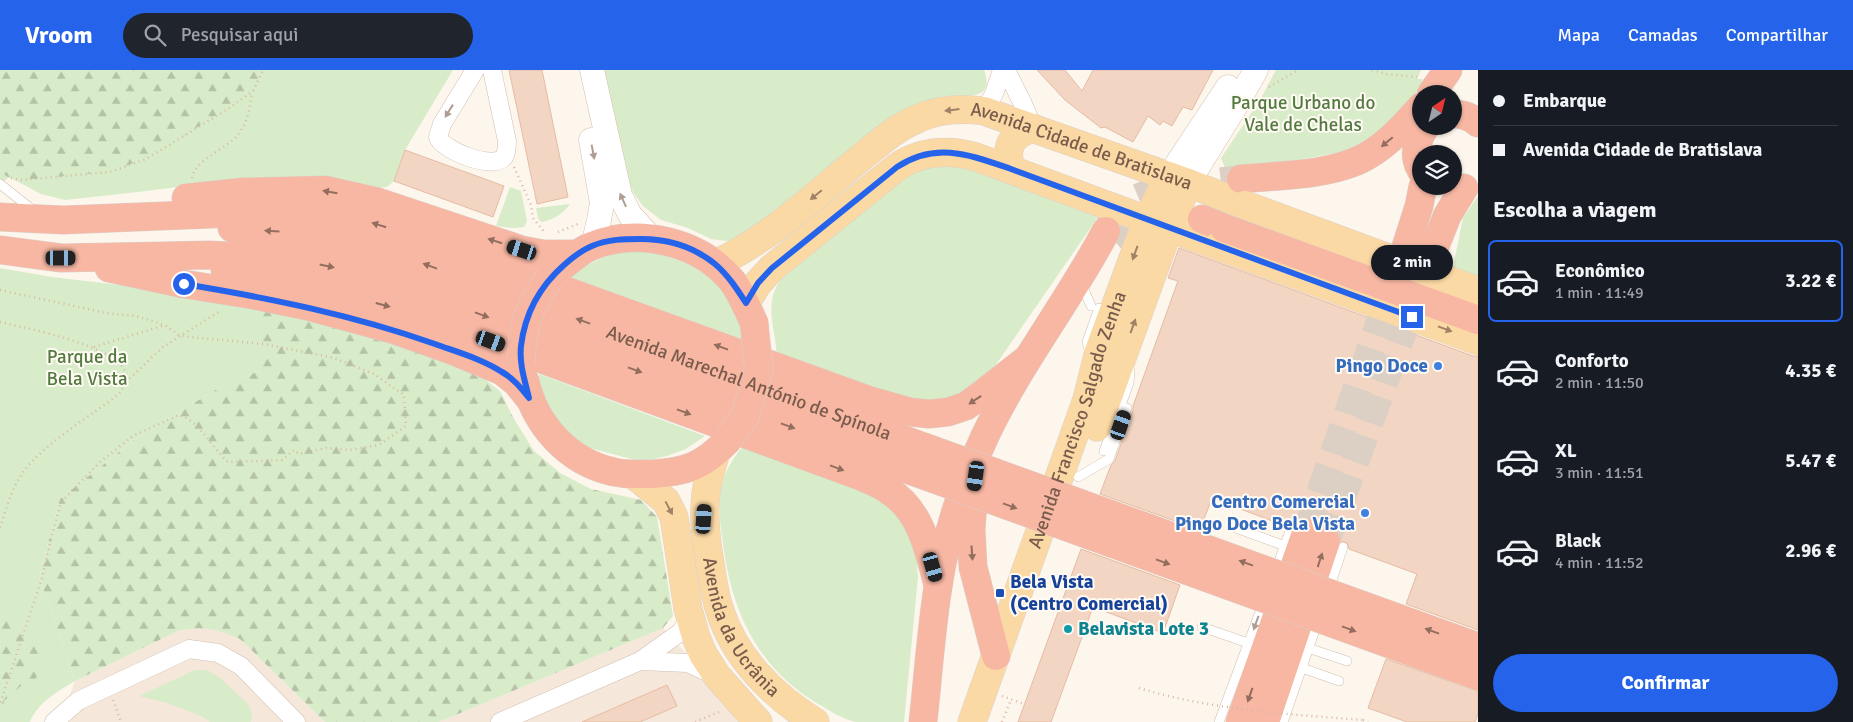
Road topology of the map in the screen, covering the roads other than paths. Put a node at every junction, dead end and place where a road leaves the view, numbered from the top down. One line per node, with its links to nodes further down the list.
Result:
1 (476, 70): 12 (street)
2 (492, 70): 13 (street)
3 (576, 70): 32 (street, one-way to 32)
4 (592, 70): 30 (street, one-way to 4)
5 (1002, 70): 14 (street)
6 (1006, 70): 18 (street)
7 (1448, 70): 10 (highway)
8 (1465, 70): 11 (highway)
9 (1246, 76): 20 (street)
10 (1426, 85)
11 (1459, 85)
12 (461, 93): 13 (street); 13 (street, one-way to 13)
13 (496, 93)
14 (984, 111): 18 (main road, Avenida Cidade de Bratislava); 35 (main road, Avenida Cidade de Bratislava, one-way to 35)
15 (1462, 115): 17 (highway)
16 (1412, 117): 22 (highway, one-way to 22)
17 (1478, 123)
18 (1033, 128): 19 (main road); 20 (main road, Avenida Cidade de Bratislava)
19 (1011, 169): 27 (main road); 39 (main road)
20 (1178, 179): 22 (main road, Avenida Cidade de Bratislava); 27 (main road, Avenida Francisco Salgado Zenha)
21 (0, 184): 25 (lane)
22 (1243, 192): 37 (main road, Avenida Cidade de Bratislava, bridge)
23 (1421, 195): 24 (highway)
24 (1456, 195)
25 (34, 210): 26 (highway); 32 (highway, one-way to 25)
26 (0, 217): 43 (highway, one-way to 26); 58 (highway, Avenida Marechal António de Spínola, one-way to 26, bridge)
27 (1158, 224): 28 (main road); 42 (main road, Avenida Francisco Salgado Zenha, one-way to 27); 44 (main road, Avenida Francisco Salgado Zenha, one-way to 44)
28 (1215, 231): 38 (highway, bridge); 40 (highway, bridge); 41 (main road, one-way to 41, bridge)
29 (1112, 238): 36 (highway)
30 (652, 239): 32 (highway); 35 (highway)
31 (0, 250): 34 (highway, Avenida Marechal António de Spínola)
32 (585, 250): 45 (highway, bridge)
33 (157, 257): 34 (highway, Avenida Marechal António de Spínola); 54 (highway, one-way to 54); 65 (highway, Avenida Marechal António de Spínola, one-way to 65, bridge)
34 (61, 258): 45 (highway)
35 (715, 264): 39 (highway)
36 (1083, 271): 43 (highway); 44 (lane)
37 (1478, 291)
38 (1478, 305)
39 (750, 313): 48 (highway, bridge)
40 (1478, 320)
41 (1478, 341)
42 (1122, 355): 49 (lane); 51 (main road, Avenida Francisco Salgado Zenha)
43 (1027, 359): 47 (highway)
44 (1096, 364): 60 (main road, Avenida Francisco Salgado Zenha)
45 (529, 398): 50 (highway)
46 (1127, 408): 51 (lane)
47 (985, 436): 54 (highway); 60 (highway, one-way to 60)
48 (721, 447): 50 (highway); 71 (main road, Avenida da Ucrânia)
49 (1104, 452)
50 (634, 475): 55 (main road, Avenida da Ucrânia, one-way to 55)
51 (1078, 477): 74 (main road, Avenida Francisco Salgado Zenha)
52 (1236, 528): 53 (lane)
53 (1310, 539): 57 (lane, one-way to 57); 59 (lane); 76 (highway, one-way to 76); 77 (highway, one-way to 53)
54 (938, 585): 72 (highway)
55 (689, 616): 61 (street); 64 (main road, Avenida da Ucrânia)
56 (1202, 627): 57 (lane)
57 (1248, 643): 75 (lane)
58 (1478, 647)
59 (1308, 648): 62 (lane); 63 (lane)
60 (996, 656): 73 (main road, Avenida Francisco Salgado Zenha)
61 (640, 661): 64 (street); 69 (street)
62 (1347, 661)
63 (1302, 668): 66 (lane); 78 (lane)
64 (717, 676): 67 (main road, Avenida da Ucrânia)
65 (1478, 676)
66 (1339, 681)
67 (749, 715)
68 (284, 718): 70 (street)
69 (503, 721)
70 (54, 722)
71 (814, 722)
72 (923, 722)
73 (972, 722)
74 (990, 722)
75 (1219, 722)
76 (1240, 722)
77 (1265, 722)
78 (1283, 722)

